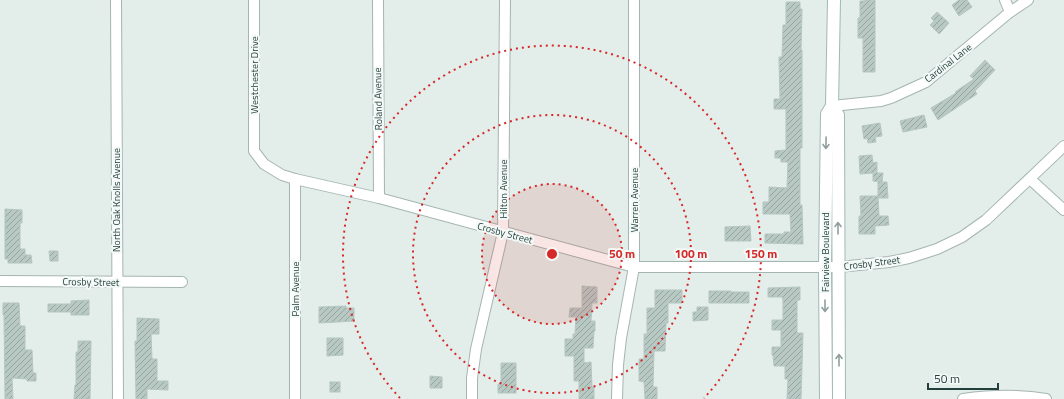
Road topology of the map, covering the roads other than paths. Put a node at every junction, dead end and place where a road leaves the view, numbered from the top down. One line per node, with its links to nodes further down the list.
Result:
1 (116, 0): 23 (street, North Oak Knolls Avenue)
2 (254, 0): 12 (street, Westchester Drive)
3 (378, 0): 15 (street, Roland Avenue)
4 (505, 0): 17 (street, Hilton Avenue)
5 (634, 0): 18 (street, Warren Avenue)
6 (834, 0): 10 (street, Fairview Boulevard)
7 (1005, 0): 9 (street)
8 (1028, 0): 9 (street, Cardinal Lane)
9 (1010, 12): 10 (street, Cardinal Lane)
10 (832, 106): 19 (street, Fairview Boulevard, one-way to 10); 20 (street, Fairview Boulevard, one-way to 20)
11 (1064, 146): 14 (street, Crosby Street)
12 (254, 151): 13 (street, Crosby Street)
13 (295, 179): 15 (street, Crosby Street); 25 (street, Palm Avenue)
14 (1030, 179): 16 (street); 19 (street, Crosby Street)
15 (379, 198): 17 (street, Crosby Street)
16 (1064, 210)
17 (503, 232): 18 (street, Crosby Street); 26 (street, Hilton Avenue)
18 (634, 267): 20 (street, Crosby Street); 27 (street, Warren Avenue)
19 (839, 267): 20 (street, Crosby Street); 29 (street, Fairview Boulevard, one-way to 19)
20 (825, 268): 28 (street, Fairview Boulevard, one-way to 28)
21 (0, 281): 23 (street, Crosby Street)
22 (182, 282): 23 (street, Crosby Street)
23 (116, 283): 24 (street, North Oak Knolls Avenue)
24 (118, 399)
25 (295, 399)
26 (472, 399)
27 (617, 399)
28 (826, 399)
29 (840, 399)
30 (963, 399): 31 (street)
31 (1046, 399)

